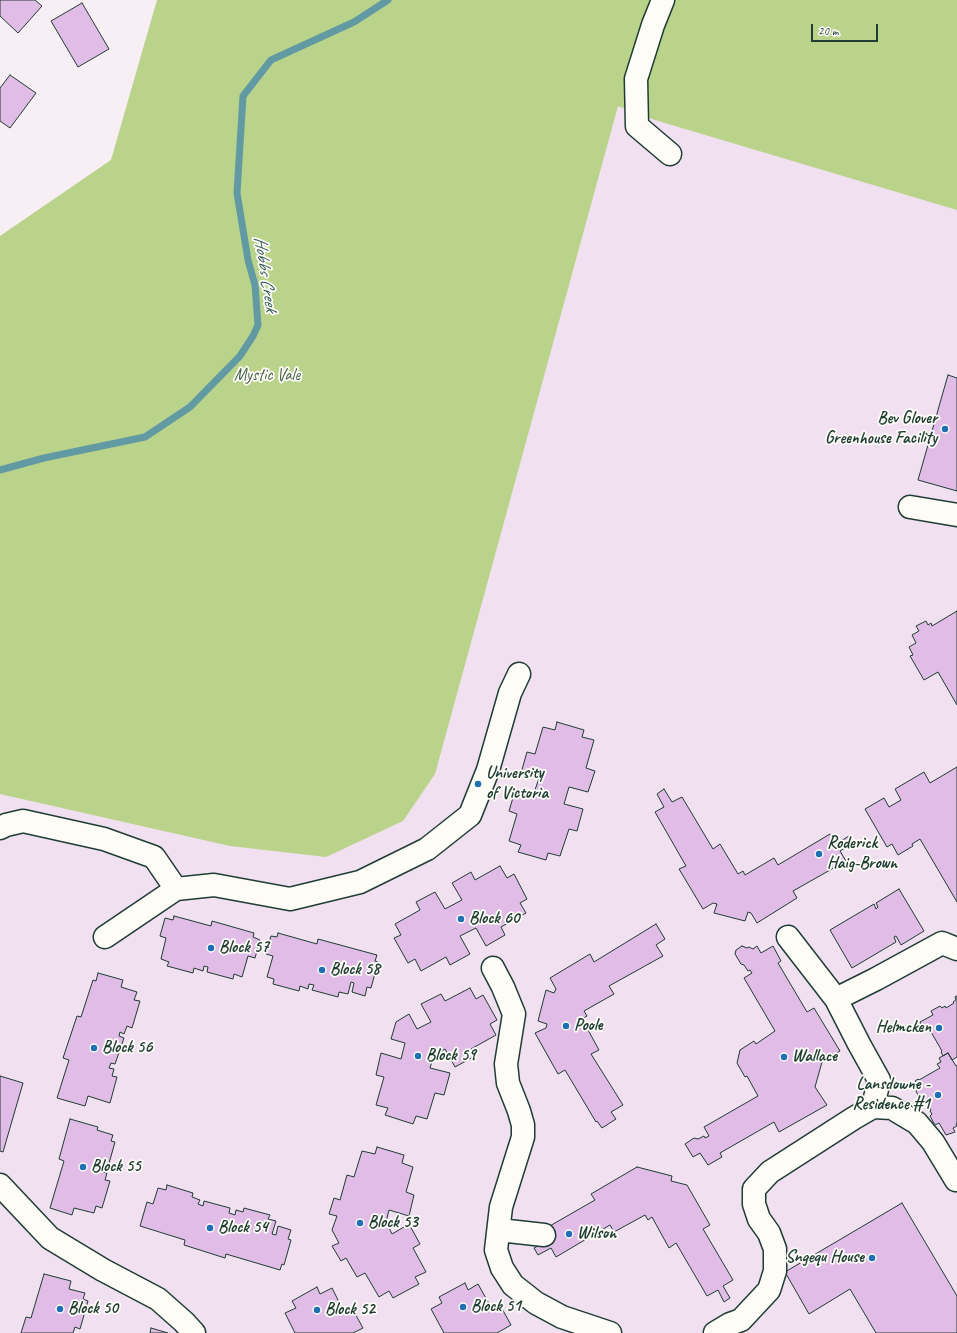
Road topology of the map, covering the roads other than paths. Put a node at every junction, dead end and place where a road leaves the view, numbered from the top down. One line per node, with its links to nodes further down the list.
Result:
1 (663, 0): 2 (street)
2 (670, 154)
3 (910, 507): 4 (street)
4 (957, 515)
5 (519, 674): 7 (street)
6 (0, 828): 7 (street)
7 (176, 889): 8 (street)
8 (105, 937)
9 (788, 937): 12 (street)
10 (957, 949): 12 (street)
11 (493, 968): 16 (street)
12 (836, 999): 13 (street)
13 (873, 1107): 14 (street); 20 (street)
14 (956, 1180)
15 (0, 1185): 18 (street)
16 (499, 1230): 17 (street); 19 (street)
17 (544, 1235)
18 (194, 1333)
19 (610, 1333)
20 (715, 1333)

